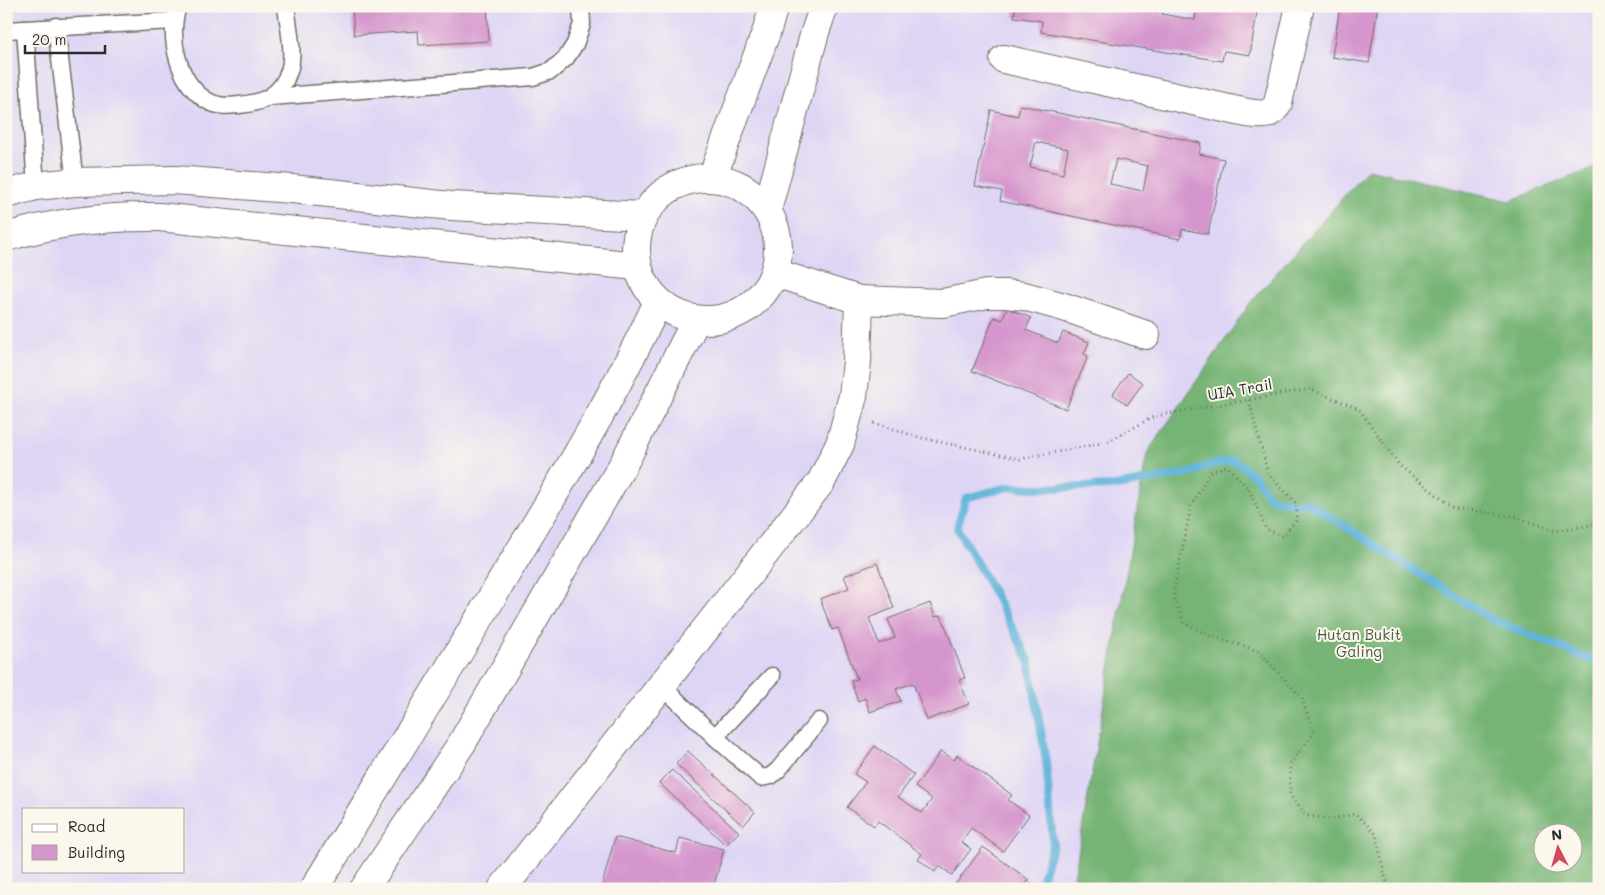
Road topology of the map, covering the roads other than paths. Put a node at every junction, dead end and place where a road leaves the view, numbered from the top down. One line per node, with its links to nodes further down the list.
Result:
1 (286, 6): 11 (lane)
2 (581, 6): 11 (lane)
3 (774, 6): 12 (street)
4 (824, 6): 16 (street)
5 (1300, 6): 10 (street)
6 (176, 13): 7 (lane); 11 (lane)
7 (56, 26): 8 (lane); 13 (lane)
8 (25, 29): 9 (lane); 14 (lane)
9 (6, 30)
10 (1004, 59)
11 (270, 97)
12 (712, 178): 16 (street); 17 (street)
13 (75, 182): 14 (street); 17 (street)
14 (36, 186): 15 (street)
15 (6, 194)
16 (767, 210): 20 (street)
17 (643, 216): 19 (street)
18 (6, 237): 19 (street)
19 (638, 266): 22 (street)
20 (775, 273): 21 (street); 23 (street)
21 (859, 300): 24 (street); 26 (street)
22 (658, 302): 23 (street); 29 (street)
23 (696, 320): 30 (street)
24 (1146, 335)
25 (772, 676): 28 (lane)
26 (661, 685): 28 (lane); 31 (street)
27 (819, 721): 28 (lane)
28 (715, 737)
29 (314, 889)
30 (364, 889)
31 (502, 889)

